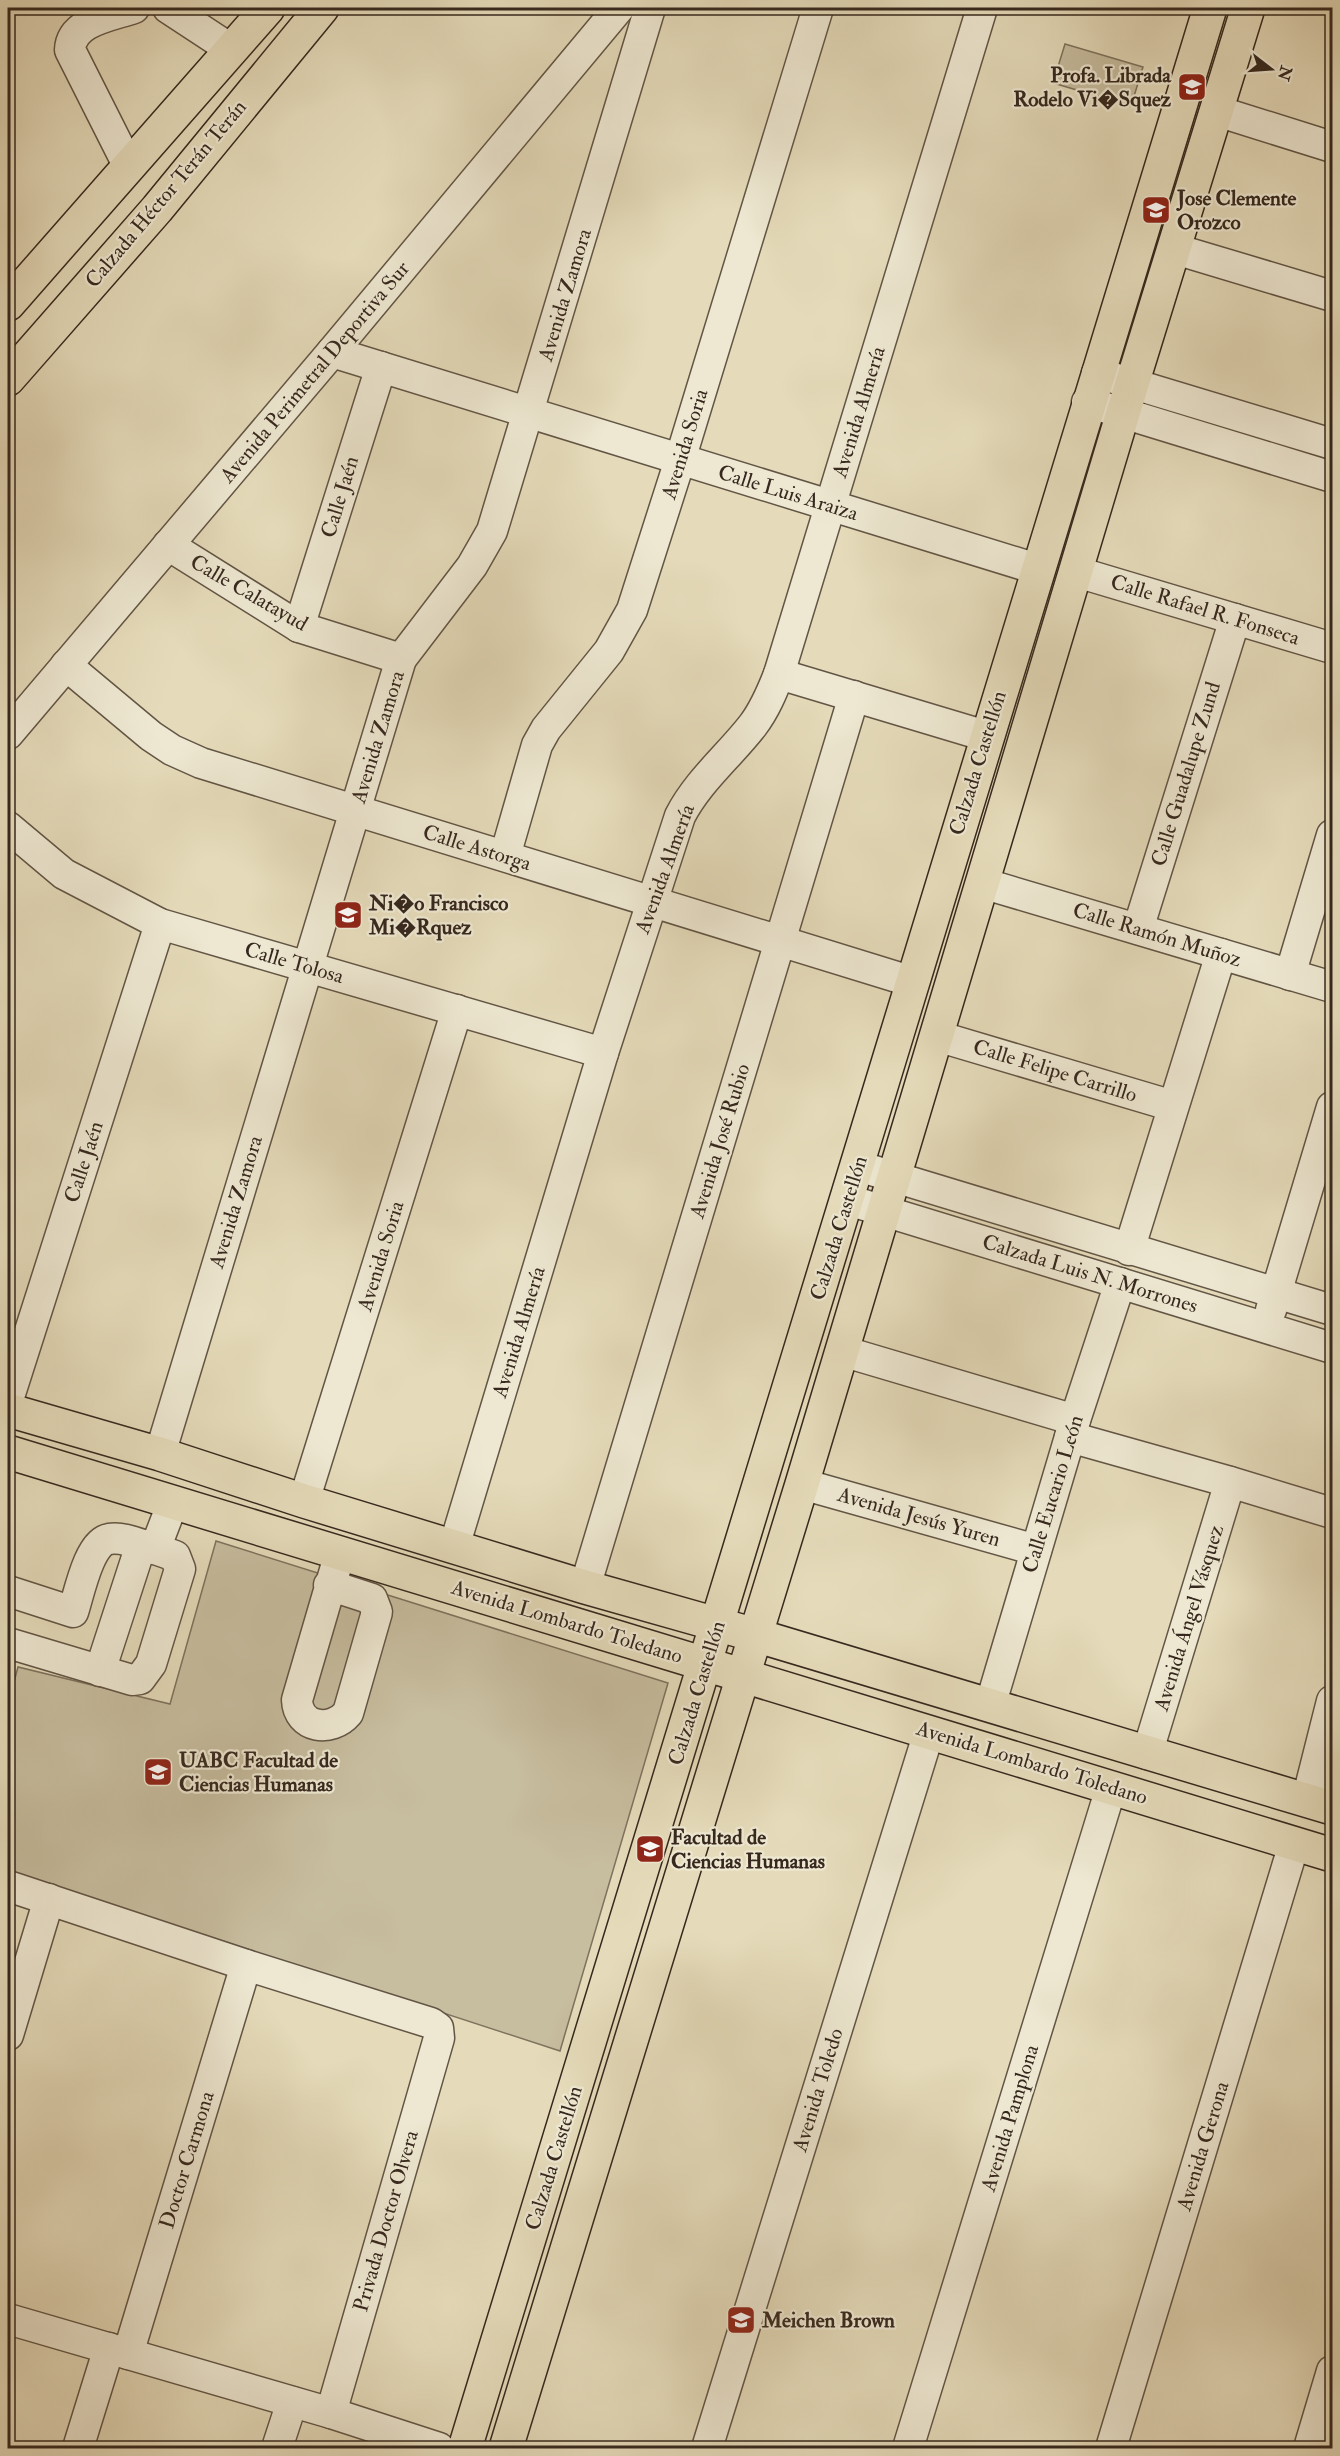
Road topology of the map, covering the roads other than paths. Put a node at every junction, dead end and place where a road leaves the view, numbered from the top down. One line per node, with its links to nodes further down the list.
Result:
1 (134, 8): 14 (street)
2 (168, 8): 11 (street)
3 (267, 8): 11 (main road, Calzada Héctor Terán Terán)
4 (322, 8): 15 (main road, Calzada Héctor Terán Terán)
5 (619, 8): 19 (street, Avenida Perimetral Deportiva Sur)
6 (650, 8): 24 (street, Avenida Zamora)
7 (818, 8): 26 (street, Avenida Soria)
8 (982, 8): 28 (street, Avenida Almería)
9 (1210, 8): 22 (main road, Calzada Castellón)
10 (1248, 8): 12 (main road, Calzada Castellón)
11 (232, 50): 14 (main road, Calzada Héctor Terán Terán); 15 (main road)
12 (1217, 111): 13 (street); 16 (main road, Calzada Castellón)
13 (1332, 147)
14 (129, 167): 18 (main road, Calzada Héctor Terán Terán)
15 (132, 236): 21 (main road, Calzada Héctor Terán Terán)
16 (1175, 249): 17 (street); 23 (main road, Calzada Castellón)
17 (1332, 296)
18 (8, 304)
19 (332, 352): 20 (street, Calle Luis Araiza); 29 (street, Avenida Perimetral Deportiva Sur)
20 (381, 367): 24 (street, Calle Luis Araiza); 33 (street, Calle Jaén)
21 (8, 379)
22 (1092, 387): 23 (street); 30 (main road, Calzada Castellón)
23 (1128, 399): 25 (street); 27 (street); 31 (main road, Calzada Castellón)
24 (529, 413): 26 (street, Calle Luis Araiza); 35 (street, Avenida Zamora)
25 (1332, 444)
26 (680, 460): 28 (street, Calle Luis Araiza); 44 (street, Avenida Soria)
27 (1332, 477)
28 (830, 506): 30 (street, Calle Luis Araiza); 37 (street, Avenida Almería)
29 (168, 545): 33 (street, Calle Calatayud); 36 (street, Avenida Perimetral Deportiva Sur)
30 (1037, 569): 40 (main road, Calzada Castellón)
31 (1077, 572): 32 (street, Calle Rafael R. Fonseca); 45 (main road, Calzada Castellón)
32 (1235, 619): 34 (street, Calle Rafael R. Fonseca); 48 (street, Calle Guadalupe Zund)
33 (299, 627): 35 (street, Calle Calatayud)
34 (1332, 648)
35 (401, 659): 41 (street, Avenida Zamora)
36 (66, 665): 39 (street, Avenida Perimetral Deportiva Sur); 41 (street, Calle Astorga)
37 (779, 674): 38 (street); 46 (street, Avenida Almería)
38 (854, 696): 40 (street); 49 (street, Avenida José Rubio)
39 (8, 734)
40 (986, 736): 53 (main road, Calzada Castellón)
41 (355, 811): 44 (street, Calle Astorga); 51 (street, Avenida Zamora)
42 (8, 827): 47 (street, Calle Tolosa)
43 (1332, 835): 52 (street)
44 (505, 856): 46 (street, Calle Astorga)
45 (982, 883): 48 (street, Calle Ramón Muñoz); 56 (main road, Calzada Castellón)
46 (651, 901): 49 (street, Calle Astorga); 57 (street, Avenida Almería)
47 (160, 924): 51 (street, Calle Tolosa); 71 (street, Calle Jaén)
48 (1138, 929): 50 (street, Calle Ramón Muñoz)
49 (780, 943): 53 (street, Calle Astorga); 88 (street, Avenida José Rubio)
50 (1221, 954): 52 (street, Calle Ramón Muñoz); 58 (street)
51 (308, 967): 55 (street, Calle Tolosa); 77 (street, Avenida Zamora)
52 (1290, 975): 54 (street, Calle Ramón Muñoz)
53 (913, 982): 60 (main road, Calzada Castellón)
54 (1332, 987)
55 (457, 1010): 57 (street, Calle Tolosa); 80 (street, Avenida Soria)
56 (937, 1036): 58 (street, Calle Felipe Carrillo); 61 (main road, Calzada Castellón)
57 (603, 1053): 84 (street, Avenida Almería)
58 (1173, 1106): 64 (street)
59 (1332, 1107): 66 (street)
60 (858, 1166): 61 (street, Calzada Luis N. Morrones); 62 (main road, Calzada Castellón)
61 (895, 1177): 63 (main road, Calzada Castellón); 64 (street, Calzada Luis N. Morrones)
62 (848, 1200): 63 (street, Calzada Luis N. Morrones); 91 (main road, Calzada Castellón)
63 (884, 1211): 65 (street, Calzada Luis N. Morrones); 70 (main road, Calzada Castellón)
64 (1129, 1250): 66 (street, Calzada Luis N. Morrones)
65 (1119, 1283): 68 (street, Calzada Luis N. Morrones); 74 (street, Calle Eucario León)
66 (1276, 1293): 67 (street, Calzada Luis N. Morrones); 68 (street)
67 (1332, 1310)
68 (1265, 1328): 69 (street, Calzada Luis N. Morrones)
69 (1332, 1348)
70 (842, 1351): 74 (street); 79 (main road, Calzada Castellón)
71 (8, 1400)
72 (8, 1410): 75 (main road, Avenida Lombardo Toledano)
73 (8, 1419): 75 (main road)
74 (1073, 1429): 78 (street); 85 (street, Calle Eucario León)
75 (74, 1430): 77 (main road, Avenida Lombardo Toledano)
76 (8, 1452): 81 (main road, Avenida Lombardo Toledano)
77 (160, 1454): 80 (main road, Avenida Lombardo Toledano)
78 (1230, 1482): 82 (street); 101 (street, Avenida Ángel Vásquez)
79 (802, 1484): 85 (street, Avenida Jesús Yuren); 92 (main road, Calzada Castellón)
80 (304, 1501): 81 (main road); 84 (main road, Avenida Lombardo Toledano)
81 (173, 1502): 83 (street); 86 (main road, Avenida Lombardo Toledano)
82 (1332, 1514)
83 (148, 1547): 90 (street); 96 (street); 96 (street)
84 (454, 1547): 86 (main road); 88 (main road, Avenida Lombardo Toledano)
85 (1036, 1550): 99 (street, Calle Eucario León)
86 (346, 1555): 87 (street); 95 (main road, Avenida Lombardo Toledano)
87 (335, 1587)
88 (585, 1587): 91 (main road, Avenida Lombardo Toledano)
89 (8, 1591): 90 (street)
90 (73, 1612): 94 (street)
91 (718, 1624): 92 (main road, Avenida Lombardo Toledano); 95 (main road, Calzada Castellón)
92 (755, 1635): 97 (main road, Calzada Castellón); 99 (main road, Avenida Lombardo Toledano)
93 (8, 1643): 94 (street)
94 (58, 1658): 96 (street)
95 (706, 1664): 97 (main road, Avenida Lombardo Toledano); 118 (main road, Calzada Castellón)
96 (100, 1671)
97 (743, 1674): 100 (main road, Avenida Lombardo Toledano); 119 (main road, Calzada Castellón)
98 (1332, 1701): 103 (street)
99 (990, 1706): 101 (main road, Avenida Lombardo Toledano)
100 (929, 1732): 102 (main road, Avenida Lombardo Toledano); 120 (street, Avenida Toledo)
101 (1147, 1754): 103 (main road, Avenida Lombardo Toledano)
102 (1111, 1788): 104 (main road, Avenida Lombardo Toledano); 121 (street, Avenida Pamplona)
103 (1320, 1804)
104 (1294, 1844): 105 (main road, Avenida Lombardo Toledano); 122 (street, Avenida Gerona)
105 (1332, 1855)
106 (8, 1886): 107 (street)
107 (49, 1899): 108 (street); 109 (street)
108 (246, 1965): 111 (street, Doctor Carmona); 114 (street, Privada Doctor Olvera)
109 (8, 2035)
110 (8, 2319): 111 (street)
111 (118, 2351): 113 (street); 115 (street, Doctor Carmona)
112 (1332, 2371): 123 (street)
113 (292, 2402): 114 (street); 116 (street)
114 (331, 2413): 117 (street)
115 (78, 2448)
116 (277, 2448)
117 (439, 2448)
118 (465, 2448)
119 (506, 2448)
120 (707, 2448)
121 (908, 2448)
122 (1111, 2448)
123 (1308, 2448)

